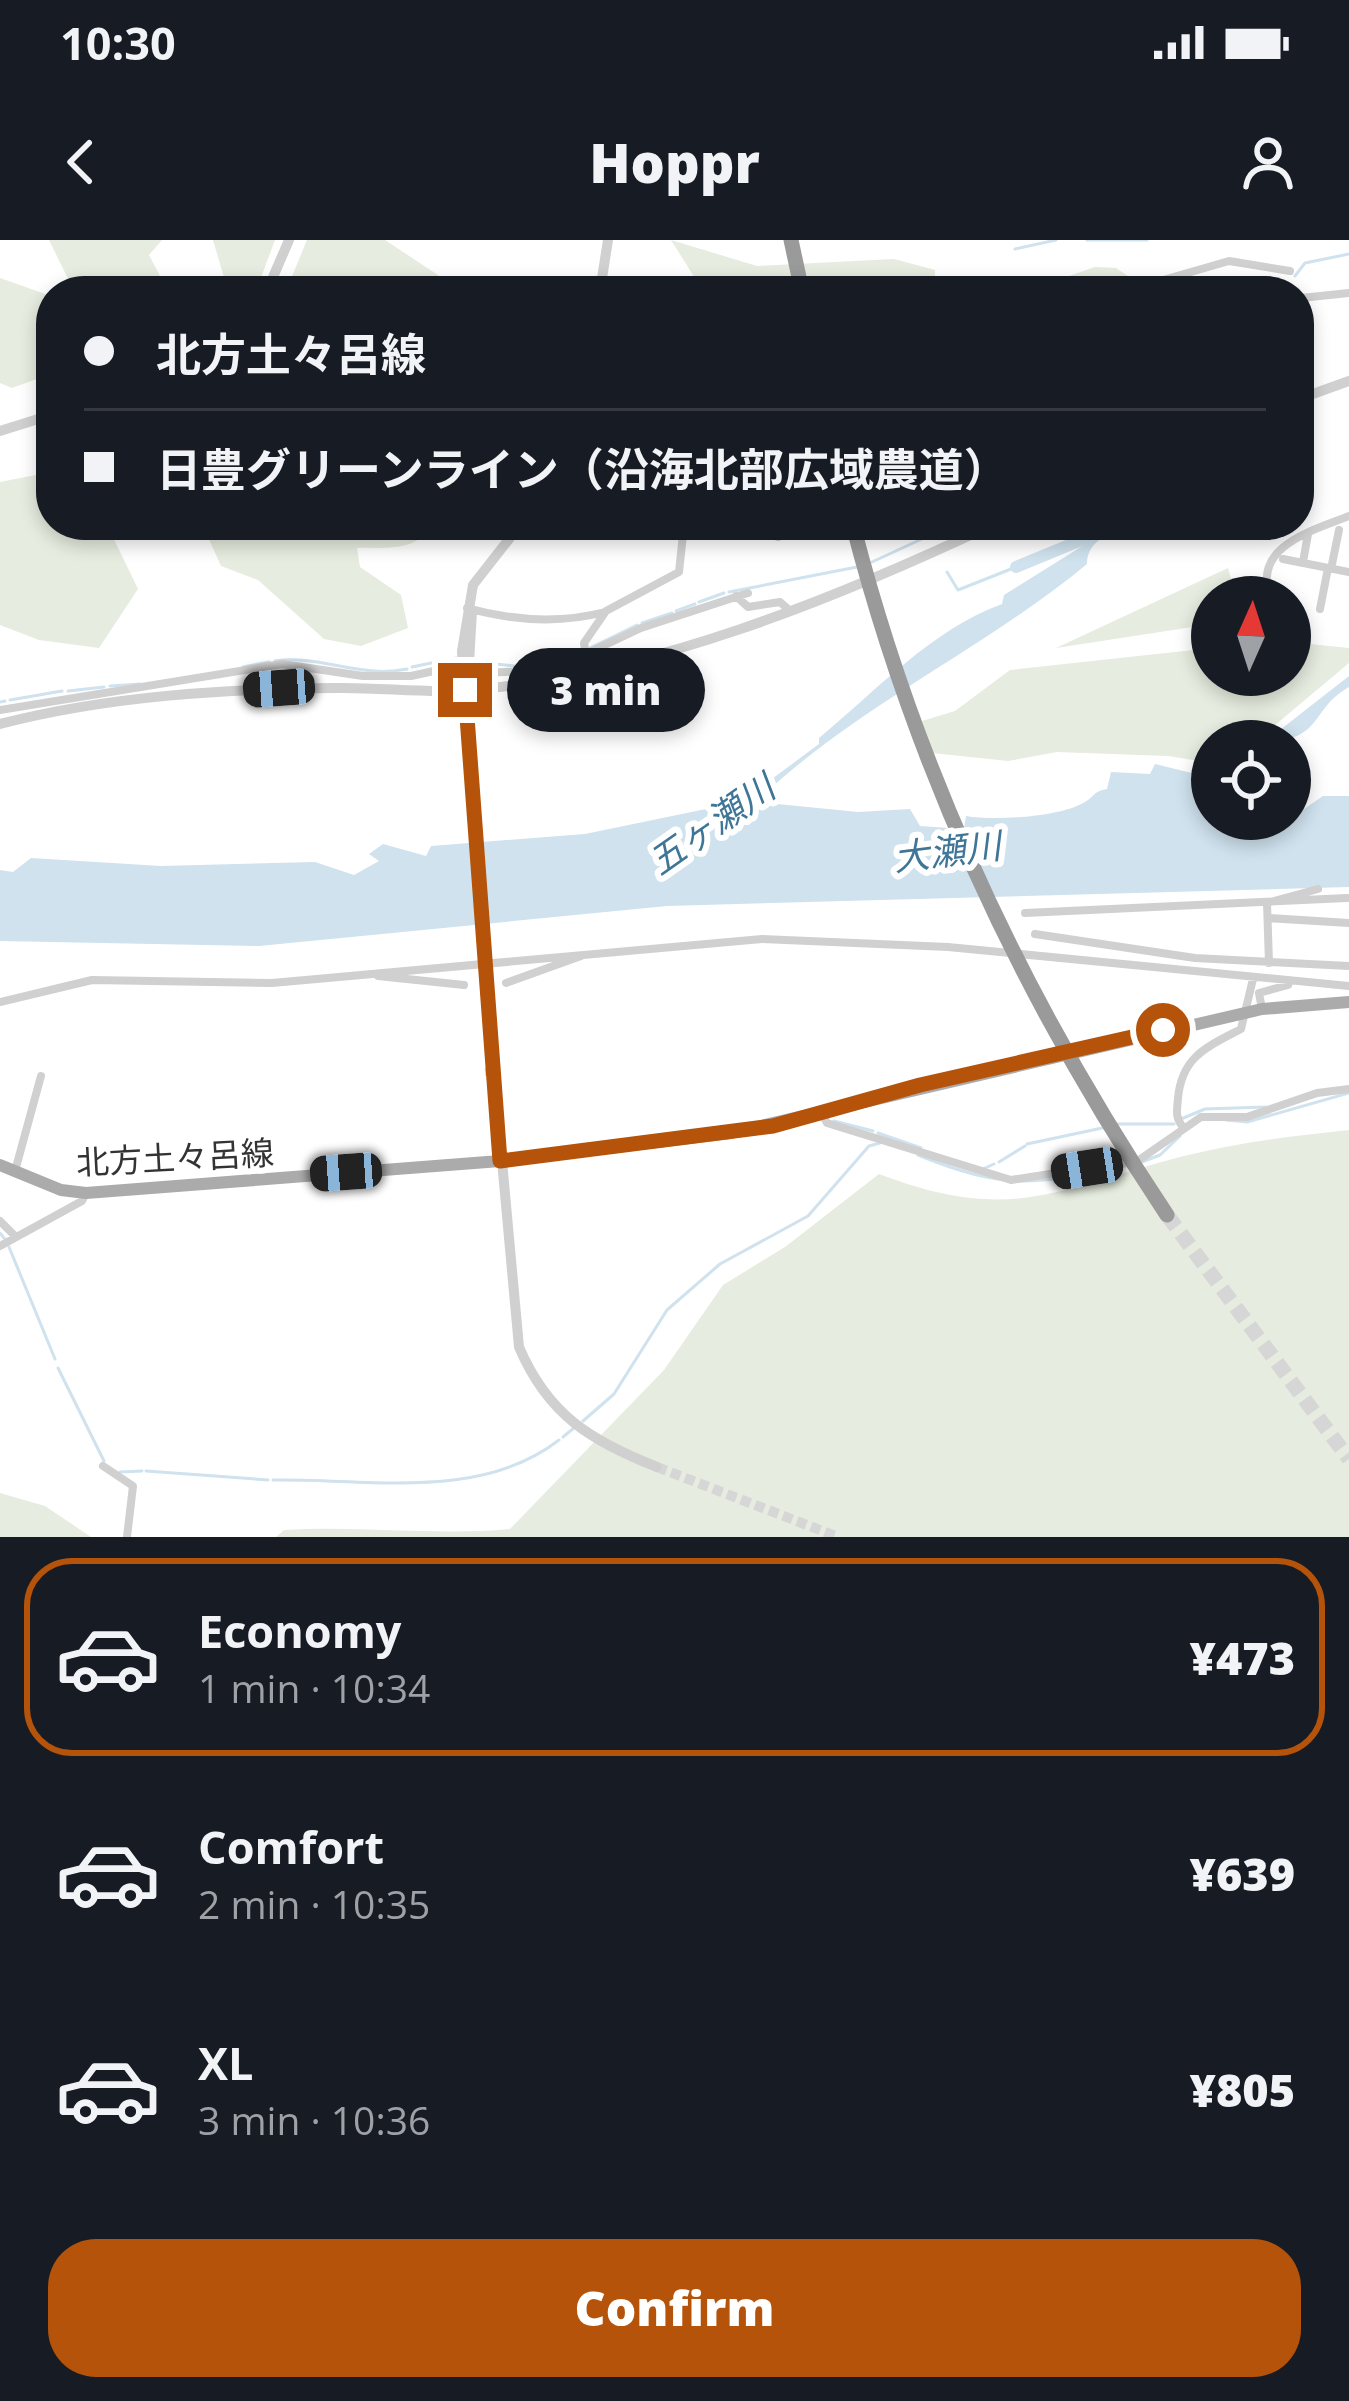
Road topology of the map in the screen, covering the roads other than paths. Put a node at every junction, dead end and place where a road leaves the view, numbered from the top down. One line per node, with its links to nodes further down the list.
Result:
1 (289, 240): 5 (street)
2 (608, 240): 6 (street)
3 (795, 240): 7 (highway)
4 (1290, 271): 8 (street)
5 (273, 276)
6 (602, 276)
7 (801, 276)
8 (1177, 276)
9 (1349, 293): 10 (street)
10 (1314, 297)
11 (1349, 381): 12 (street)
12 (1314, 394)
13 (36, 420): 14 (street)
14 (0, 431)
15 (1349, 516): 17 (street)
16 (1339, 530): 26 (street)
17 (1314, 531)
18 (507, 540): 31 (street)
19 (686, 540): 34 (street)
20 (857, 540): 69 (highway, bridge)
21 (960, 540): 32 (street)
22 (1293, 540): 28 (street)
23 (1307, 540): 25 (street)
24 (1283, 559): 25 (street)
25 (1303, 562): 26 (street)
26 (1330, 568): 27 (street); 33 (street)
27 (1349, 572)
28 (1267, 576)
29 (748, 593): 30 (street)
30 (736, 596): 32 (street); 35 (street)
31 (469, 609): 34 (street); 37 (street); 37 (street, bridge)
32 (788, 609): 36 (street)
33 (1320, 609)
34 (607, 611): 35 (street)
35 (583, 657): 36 (street); 37 (street)
36 (632, 662): 38 (street)
37 (466, 667): 38 (street); 39 (street)
38 (465, 697): 40 (street); 65 (street, bridge)
39 (0, 710)
40 (0, 724)
41 (1318, 889): 43 (street)
42 (1346, 898): 43 (street)
43 (1268, 901): 44 (street); 45 (street)
44 (1025, 913)
45 (1268, 918): 46 (street); 49 (street)
46 (1349, 922)
47 (1035, 934): 49 (street)
48 (582, 954): 51 (street); 52 (street); 54 (street)
49 (1269, 963): 50 (street)
50 (1349, 966)
51 (377, 975): 55 (street); 58 (street)
52 (1252, 979): 53 (street); 60 (street)
53 (1296, 982): 56 (street); 59 (street)
54 (506, 983)
55 (464, 985)
56 (1349, 986)
57 (1349, 1001): 59 (main road, 北方土々呂線)
58 (0, 1002)
59 (1262, 1009): 60 (main road, 北方土々呂線)
60 (1247, 1012): 63 (main road, 北方土々呂線); 64 (street)
61 (40, 1076): 67 (street)
62 (1349, 1089): 64 (street)
63 (822, 1114): 64 (street); 65 (main road, 北方土々呂線)
64 (1181, 1126)
65 (500, 1161): 68 (main road, 北方土々呂線); 74 (street)
66 (0, 1165): 67 (main road, 北方土々呂線)
67 (15, 1171): 68 (main road, 北方土々呂線)
68 (86, 1193): 71 (street)
69 (1167, 1215)
70 (0, 1221): 71 (street)
71 (16, 1237): 72 (street)
72 (0, 1246)
73 (103, 1466): 75 (street)
74 (657, 1467)
75 (127, 1537)

